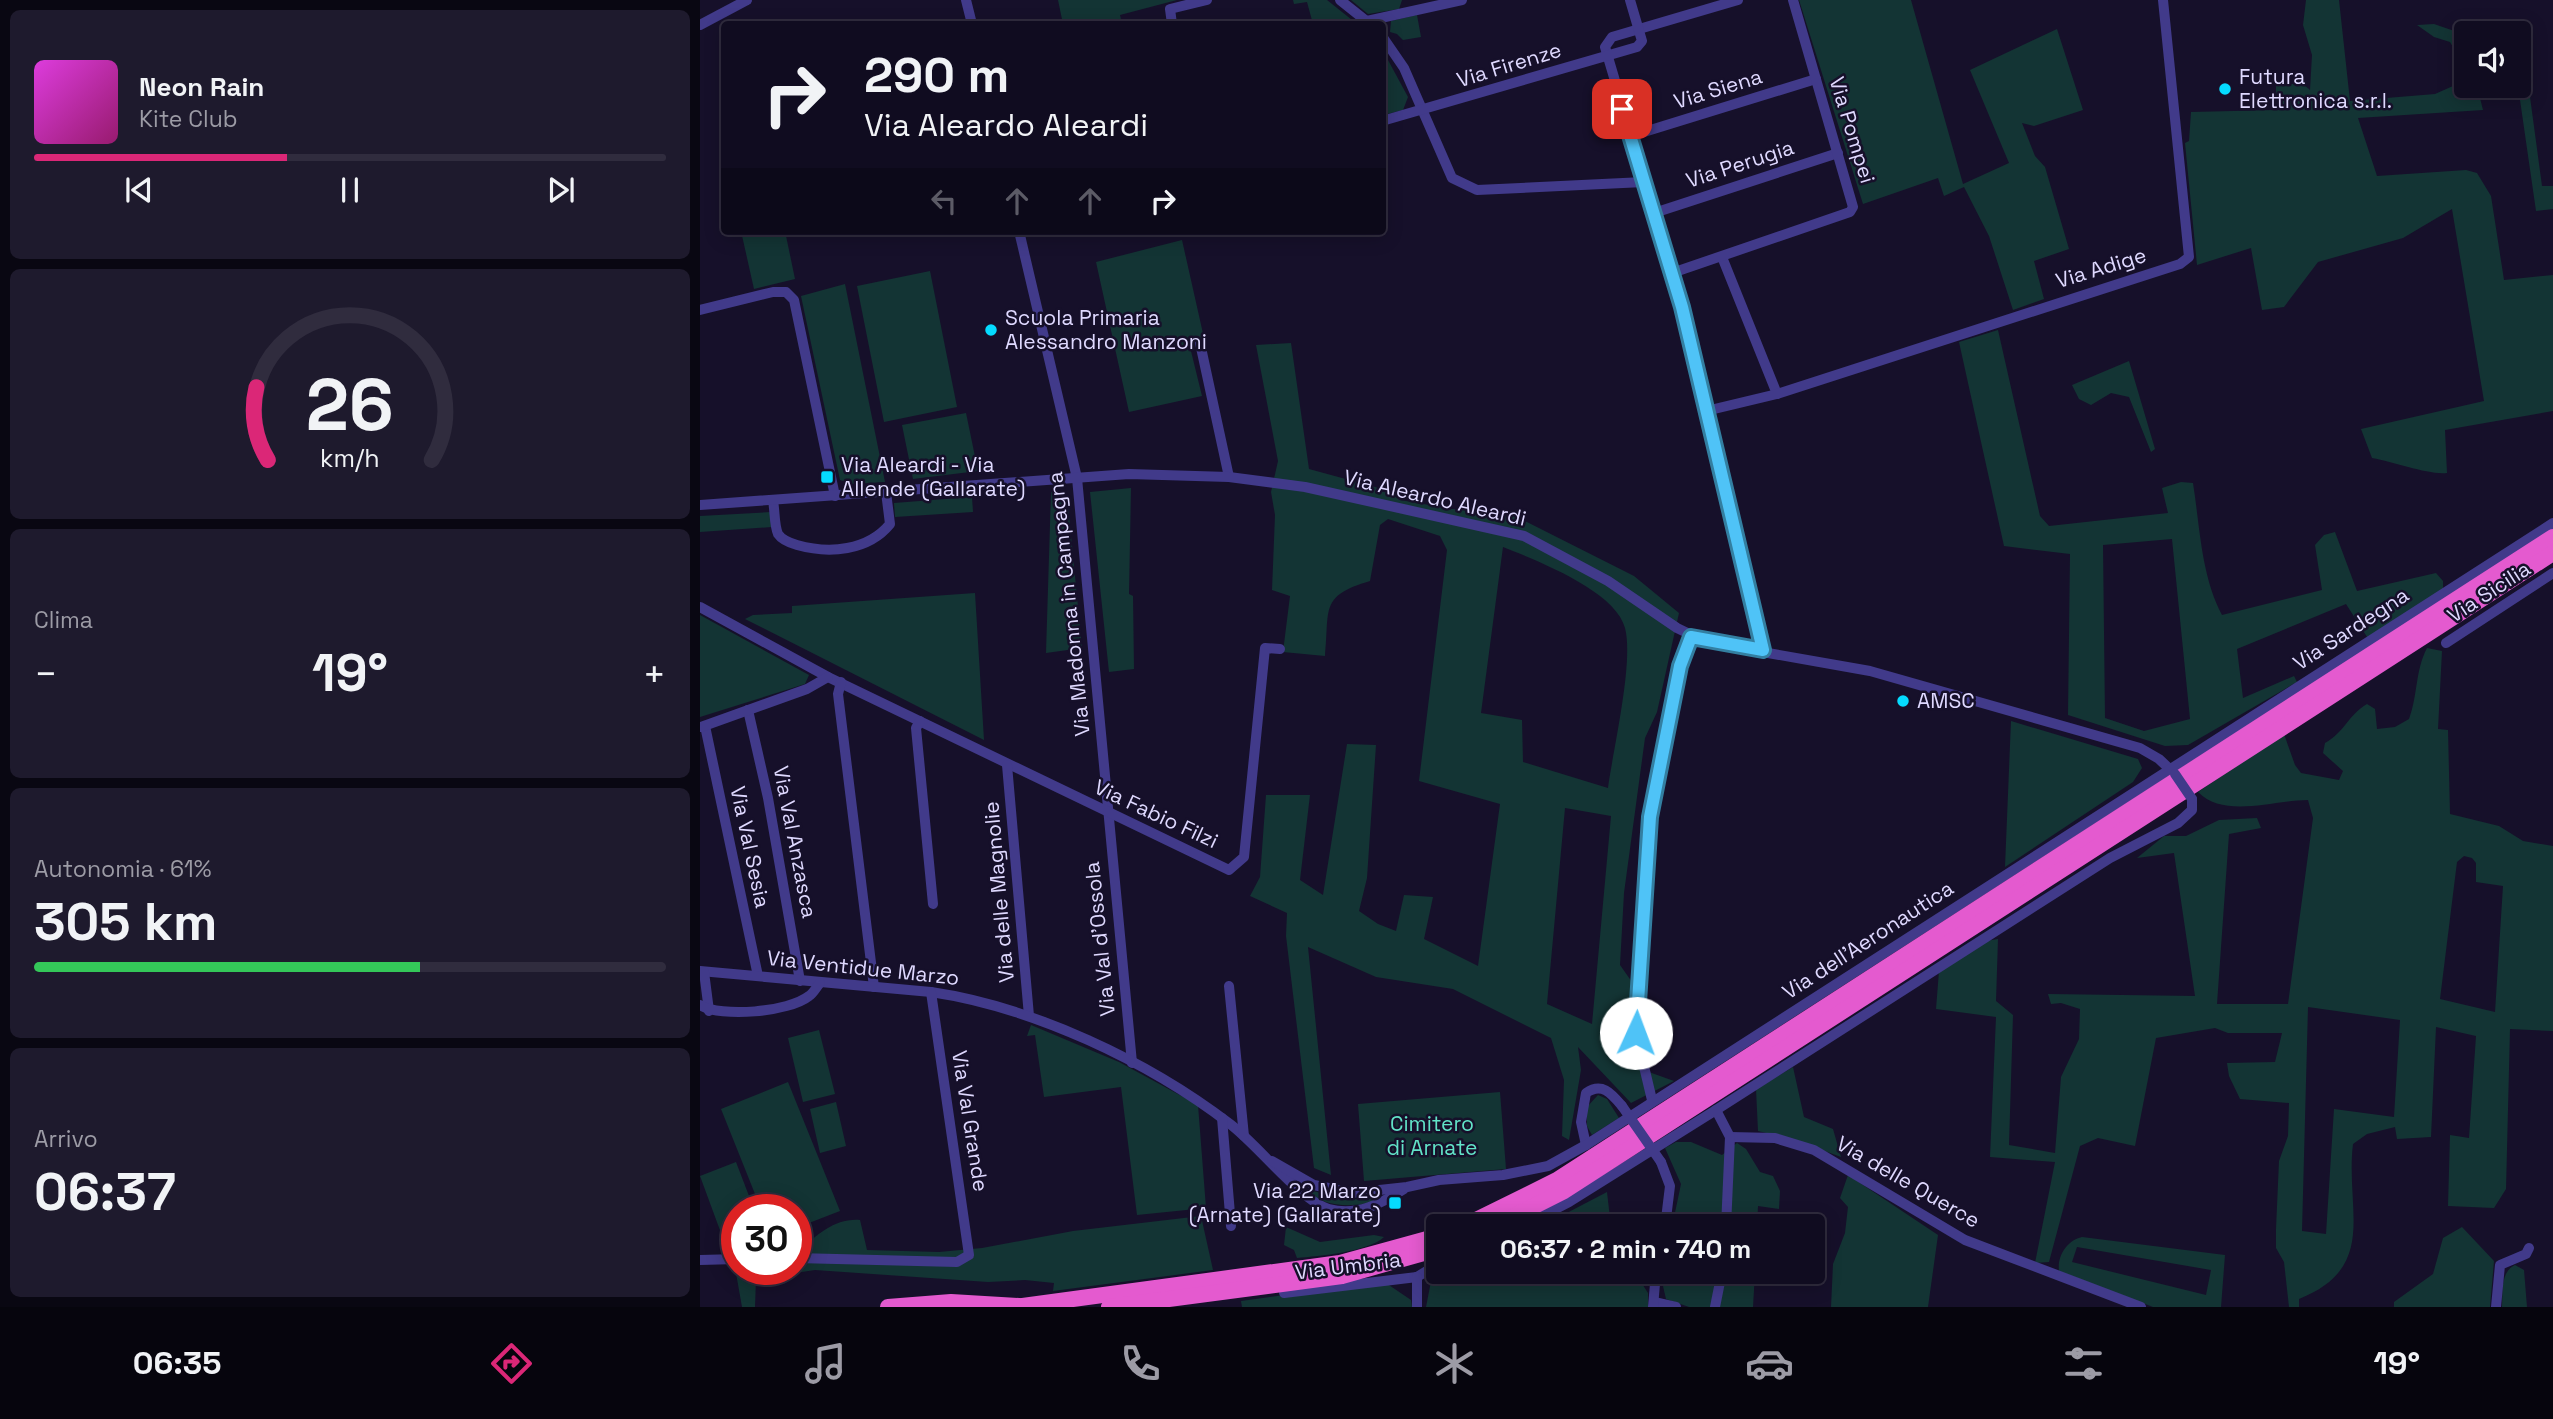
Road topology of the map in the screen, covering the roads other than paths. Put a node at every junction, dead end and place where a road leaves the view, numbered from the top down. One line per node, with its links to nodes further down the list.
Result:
1 (747, 0): 15 (street)
2 (965, 0): 11 (street)
3 (1207, 0): 12 (street)
4 (1340, 0): 13 (street)
5 (1462, 0): 10 (street)
6 (1630, 0): 16 (street)
7 (1738, 0): 16 (street)
8 (1793, 0): 19 (street, Via Pompei)
9 (2163, 0): 31 (street, Via Adige)
10 (1418, 5): 14 (street)
11 (971, 21)
12 (1172, 21)
13 (1366, 21)
14 (1374, 21)
15 (700, 25)
16 (1639, 30): 18 (street); 18 (street, Via Firenze)
17 (1386, 42): 20 (street)
18 (1606, 57): 20 (street, Via Firenze); 22 (street)
19 (1816, 79): 22 (street, Via Siena); 23 (street, Via Pompei)
20 (1424, 111): 21 (street, Via Firenze); 24 (street)
21 (1386, 120)
22 (1631, 136): 24 (street)
23 (1838, 153): 25 (street, Via Perugia); 27 (street, Via Pompei)
24 (1644, 182): 25 (street)
25 (1654, 213): 28 (street)
26 (1020, 235): 34 (street, Via Madonna in Campagna)
27 (1722, 257): 28 (street, Via Pompei); 31 (street)
28 (1672, 273): 32 (street)
29 (700, 310): 36 (street)
30 (1200, 343): 33 (street)
31 (1777, 394): 32 (street, Via Adige)
32 (1706, 411): 47 (street)
33 (1228, 477): 34 (street, Via Aleardo Aleardi); 44 (street, Via Aleardo Aleardi)
34 (1077, 478): 35 (street, Via Aleardo Aleardi); 55 (street, Via Madonna in Campagna)
35 (886, 492): 36 (street, Via Aleardo Aleardi); 37 (street)
36 (835, 496): 37 (street, Via Aleardo Aleardi)
37 (773, 500): 38 (street, Via Aleardo Aleardi)
38 (700, 505)
39 (2553, 523): 54 (street, Via Sardegna)
40 (2553, 537): 75 (highway)
41 (2553, 553): 76 (highway)
42 (2553, 573): 45 (street, Via Sicilia)
43 (700, 607): 48 (street, Via Fabio Filzi)
44 (1691, 637): 47 (street, Via Aleardo Aleardi); 67 (street)
45 (2446, 643)
46 (1280, 649): 55 (street, Via Fabio Filzi)
47 (1763, 650): 54 (street, Via Aleardo Aleardi)
48 (828, 677): 49 (street, Via Fabio Filzi); 50 (street)
49 (841, 682): 51 (street, Via Fabio Filzi); 62 (street)
50 (748, 710): 52 (street); 59 (street, Via Val Anzasca)
51 (920, 721): 53 (street, Via Fabio Filzi); 56 (street)
52 (702, 726): 58 (street, Via Val Sesia)
53 (1007, 765): 55 (street, Via Fabio Filzi); 65 (street, Via delle Magnolie)
54 (2173, 770): 67 (street, Via dell'Aeronautica); 68 (street, bridge)
55 (1107, 811): 66 (street, Via Val d'Ossola)
56 (933, 904)
57 (702, 972): 58 (street, Via Ventidue Marzo); 64 (street)
58 (758, 976): 59 (street, Via Ventidue Marzo)
59 (800, 981): 60 (street, Via Ventidue Marzo)
60 (820, 983): 62 (street, Via Ventidue Marzo); 64 (street)
61 (1229, 986): 70 (street)
62 (874, 987): 63 (street, Via Ventidue Marzo)
63 (931, 992): 65 (street, Via Ventidue Marzo); 84 (street, Via Val Grande)
64 (705, 1008)
65 (1029, 1016): 66 (street, Via Ventidue Marzo)
66 (1132, 1063): 69 (street, Via Ventidue Marzo)
67 (1652, 1101): 72 (street, Via dell'Aeronautica)
68 (1716, 1110): 71 (street); 77 (street)
69 (1222, 1118): 70 (street, Via Ventidue Marzo); 80 (street)
70 (1244, 1136): 73 (street, Via Ventidue Marzo)
71 (1730, 1137): 79 (street); 99 (street, Via delle Querce)
72 (1586, 1145): 74 (street, Via Ventidue Marzo); 78 (street, bridge)
73 (1272, 1161): 74 (street, Via Ventidue Marzo); 74 (street, Via Ventidue Marzo)
74 (1407, 1187)
75 (1488, 1214)
76 (1519, 1214)
77 (1546, 1214)
78 (1667, 1214)
79 (1727, 1214)
80 (1231, 1226)
81 (1426, 1239): 94 (highway)
82 (2529, 1248): 100 (street)
83 (1426, 1252): 95 (highway)
84 (812, 1258)
85 (721, 1259): 86 (street)
86 (700, 1260)
87 (1426, 1271): 88 (street)
88 (1417, 1277): 91 (street, Via Umbria); 96 (street)
89 (1655, 1284): 92 (street)
90 (1720, 1284): 98 (street)
91 (1283, 1293)
92 (1653, 1304): 97 (street)
93 (888, 1307): 94 (highway)
94 (1016, 1307)
95 (1109, 1307)
96 (1417, 1307)
97 (1676, 1307)
98 (1715, 1307)
99 (2141, 1307)
100 (2496, 1307)

